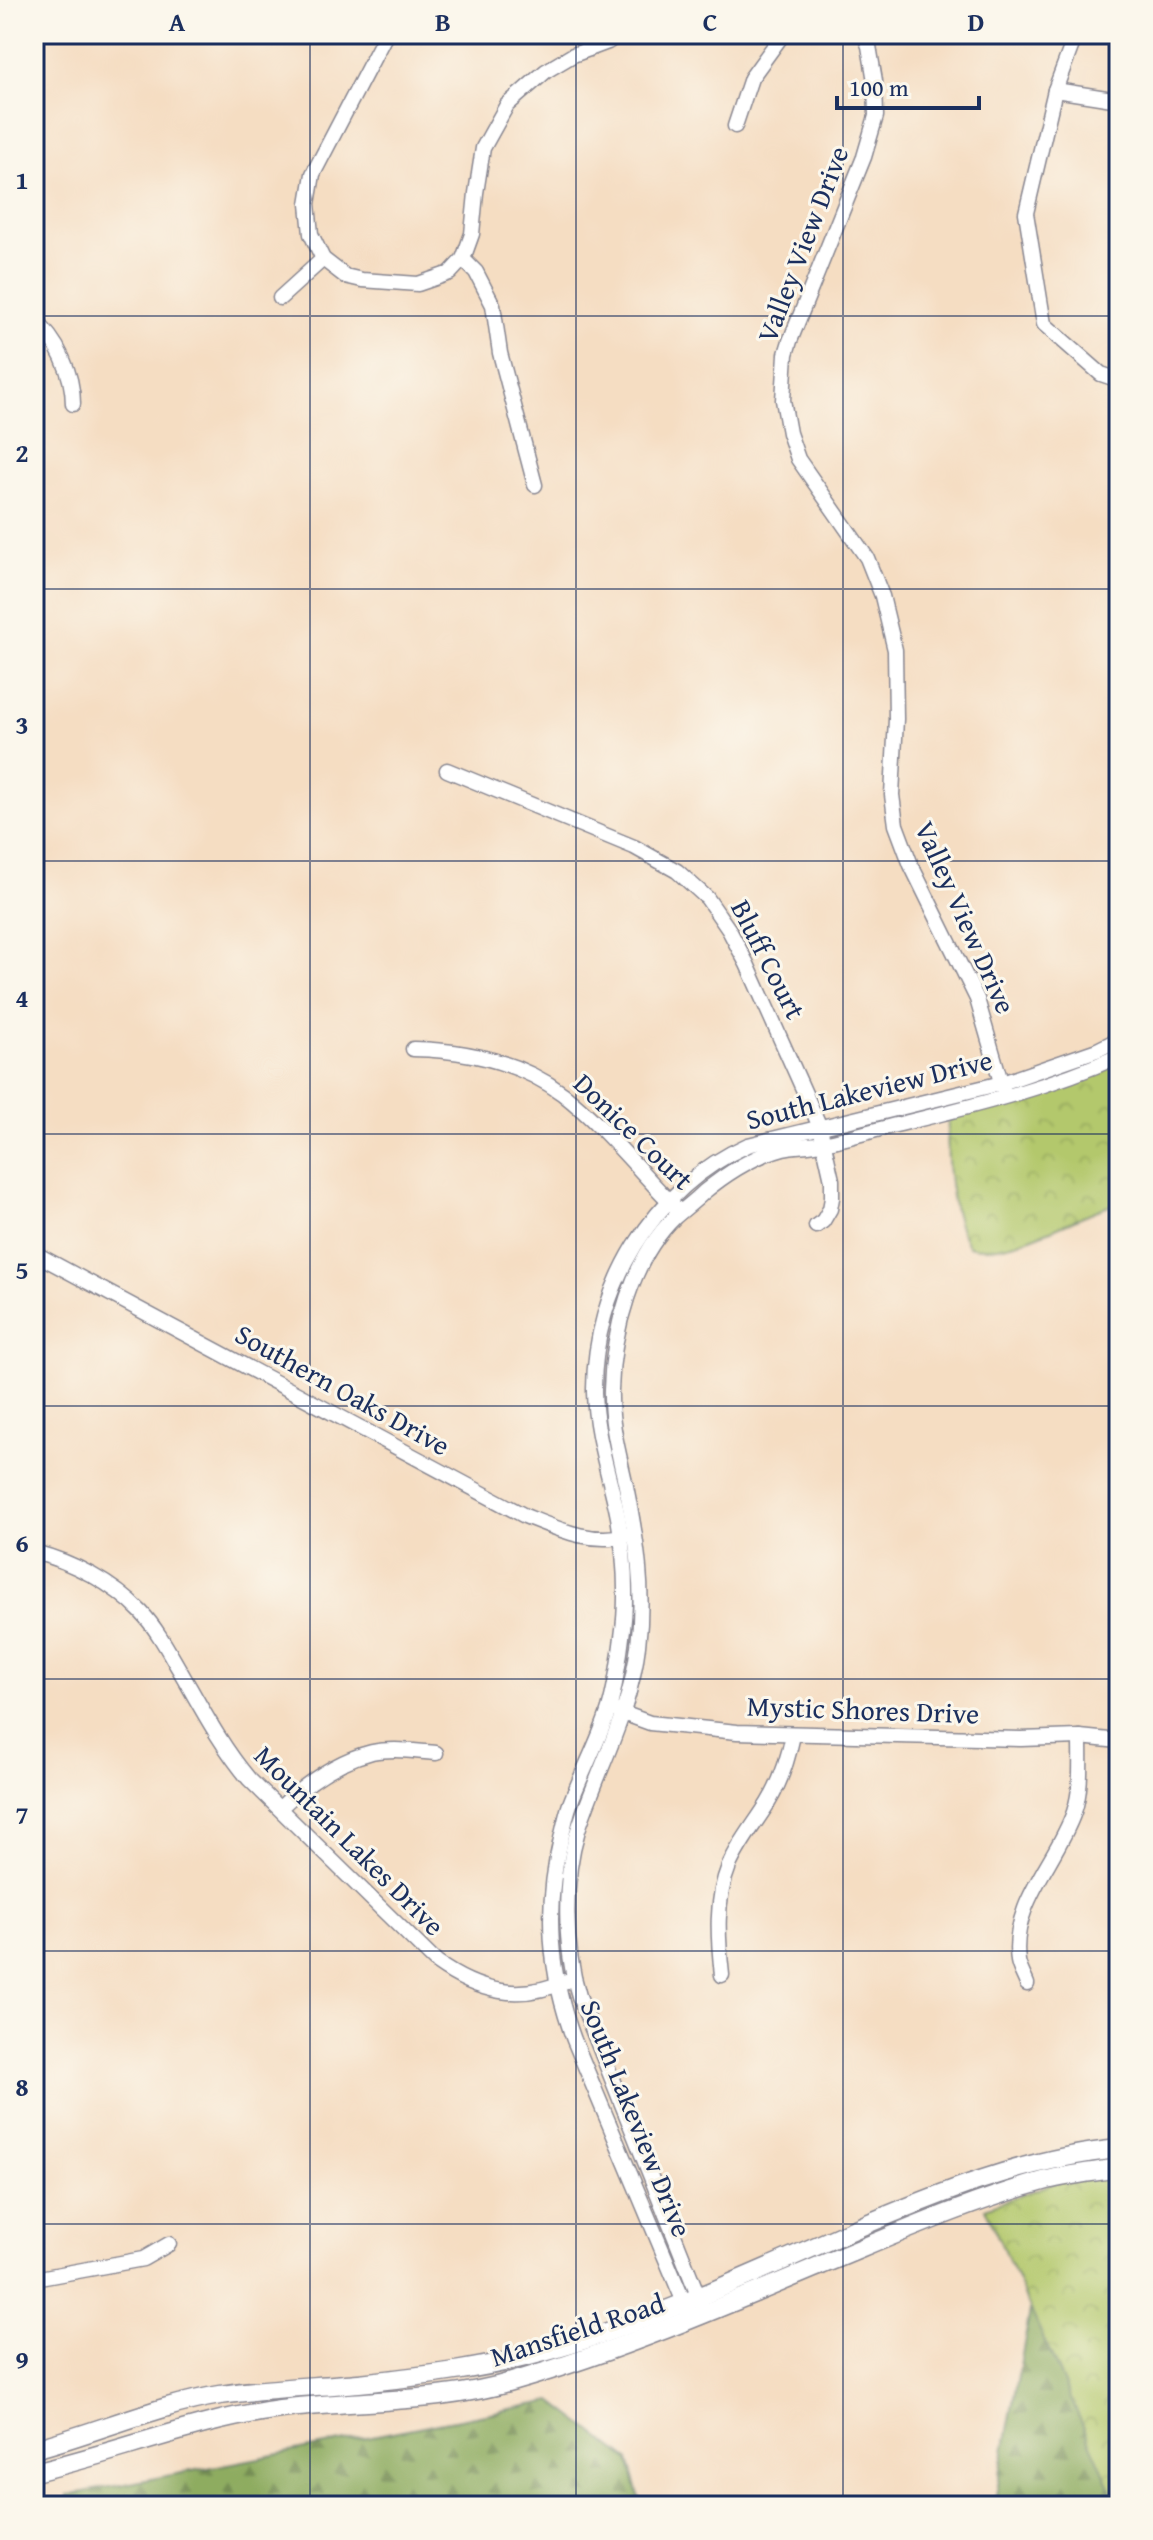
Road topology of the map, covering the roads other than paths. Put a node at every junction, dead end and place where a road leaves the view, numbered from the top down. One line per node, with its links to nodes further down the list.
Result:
1 (386, 34): 9 (street)
2 (619, 34): 10 (street)
3 (783, 34): 8 (street)
4 (864, 34): 20 (street, Valley View Drive)
5 (1076, 34): 6 (street)
6 (1055, 90): 7 (street); 13 (street)
7 (1119, 100)
8 (735, 126)
9 (323, 259): 10 (street); 11 (street)
10 (463, 259): 15 (street)
11 (280, 298)
12 (34, 320): 14 (street)
13 (1119, 380)
14 (73, 404)
15 (535, 485)
16 (447, 770): 21 (street, Bluff Court)
17 (1119, 1039): 20 (street, South Lakeview Drive)
18 (413, 1049): 23 (street, Donice Court)
19 (1119, 1056): 20 (street, South Lakeview Drive)
20 (1004, 1090): 21 (street, South Lakeview Drive); 22 (street, South Lakeview Drive)
21 (820, 1127): 22 (street, Bluff Court); 23 (street, South Lakeview Drive)
22 (823, 1143): 24 (street, South Lakeview Drive); 25 (street, Bluff Court)
23 (668, 1200): 24 (street, Donice Court); 28 (street, South Lakeview Drive)
24 (681, 1213): 27 (street, South Lakeview Drive)
25 (816, 1226)
26 (34, 1253): 28 (street, Southern Oaks Drive)
27 (635, 1532): 28 (street, Southern Oaks Drive); 31 (street, South Lakeview Drive)
28 (620, 1537): 30 (street, South Lakeview Drive)
29 (34, 1552): 36 (street, Mountain Lakes Drive)
30 (609, 1708): 31 (street, Mystic Shores Drive); 40 (street, South Lakeview Drive)
31 (624, 1714): 32 (street, Mystic Shores Drive); 38 (street, South Lakeview Drive)
32 (793, 1735): 33 (street, Mystic Shores Drive); 37 (street)
33 (1080, 1737): 34 (street, Mystic Shores Drive); 39 (street)
34 (1119, 1741)
35 (436, 1753): 36 (street)
36 (280, 1808): 40 (street, Mountain Lakes Drive)
37 (722, 1975)
38 (573, 1978): 40 (street, Mountain Lakes Drive); 45 (street, South Lakeview Drive)
39 (1027, 1984)
40 (557, 1985): 45 (street, South Lakeview Drive)
41 (1119, 2149): 45 (main road, Mansfield Road)
42 (1119, 2168): 45 (main road, Mansfield Road)
43 (169, 2244): 44 (street)
44 (34, 2279)
45 (695, 2308): 46 (main road, Mansfield Road); 47 (main road, Mansfield Road)
46 (34, 2449)
47 (34, 2472)

